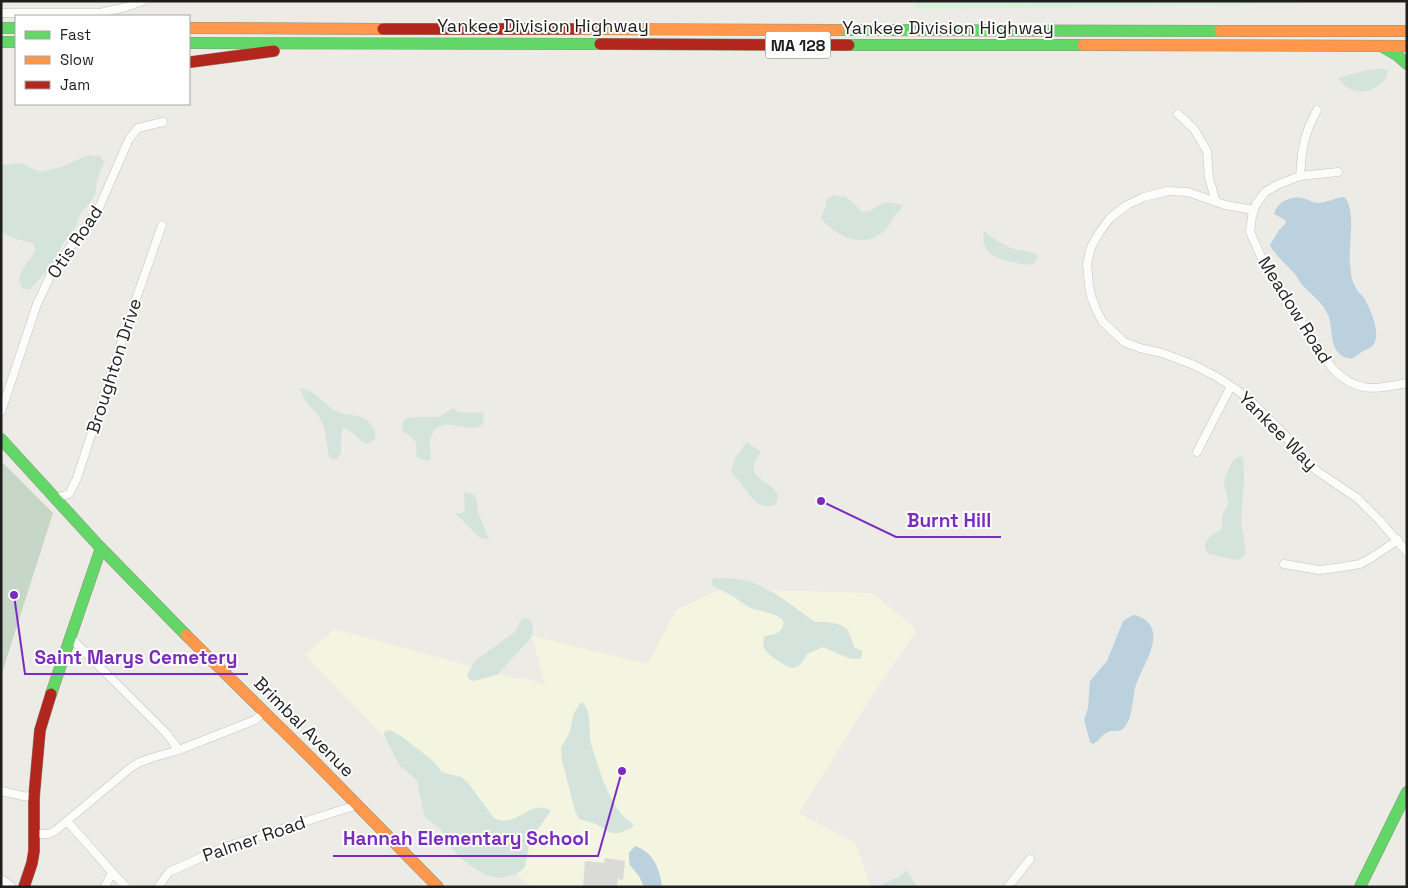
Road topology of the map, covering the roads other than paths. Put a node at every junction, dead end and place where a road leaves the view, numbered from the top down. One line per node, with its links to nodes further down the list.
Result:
1 (143, 1): 2 (street)
2 (1, 13)
3 (1, 28): 4 (main road)
4 (15, 28)
5 (190, 28): 6 (main road, Yankee Division Highway / MA 128)
6 (1407, 31)
7 (1, 42): 8 (main road)
8 (15, 42)
9 (190, 43): 10 (main road, Yankee Division Highway / MA 128)
10 (339, 43): 11 (main road, Yankee Division Highway / MA 128); 13 (main road)
11 (1381, 46): 12 (main road, Yankee Division Highway / MA 128); 14 (main road)
12 (1407, 46)
13 (191, 62)
14 (1407, 64)
15 (1317, 110): 19 (street)
16 (1178, 114): 20 (street)
17 (163, 122): 25 (street, Otis Road)
18 (1338, 172): 19 (street, Meadow Road)
19 (1300, 176): 21 (street, Meadow Road)
20 (1216, 202): 21 (street, Yankee Way); 24 (street, Yankee Way)
21 (1254, 210): 23 (street, Meadow Road)
22 (162, 225): 28 (street, Broughton Drive)
23 (1407, 383)
24 (1231, 386): 27 (street); 29 (street, Yankee Way)
25 (1, 412)
26 (1, 439): 28 (main road, Brimbal Avenue)
27 (1197, 452)
28 (55, 498): 30 (main road, Brimbal Avenue)
29 (1398, 540): 31 (street, Yankee Way); 32 (street)
30 (101, 548): 33 (main road); 34 (main road, Brimbal Avenue)
31 (1407, 552)
32 (1284, 564)
33 (70, 638): 35 (street); 38 (main road)
34 (264, 712): 35 (street); 39 (main road, Brimbal Avenue)
35 (179, 750): 40 (street)
36 (1, 790): 38 (street)
37 (1407, 792): 52 (main road)
38 (34, 797): 41 (main road)
39 (357, 804): 49 (street, Palmer Road); 50 (main road, Brimbal Avenue)
40 (66, 821): 41 (street); 43 (street)
41 (35, 834): 46 (main road)
42 (1030, 859): 51 (street)
43 (112, 872): 47 (street); 48 (street)
44 (1, 879): 45 (street)
45 (12, 887)
46 (24, 887)
47 (105, 887)
48 (126, 887)
49 (158, 887)
50 (438, 887)
51 (1008, 887)
52 (1360, 887)

